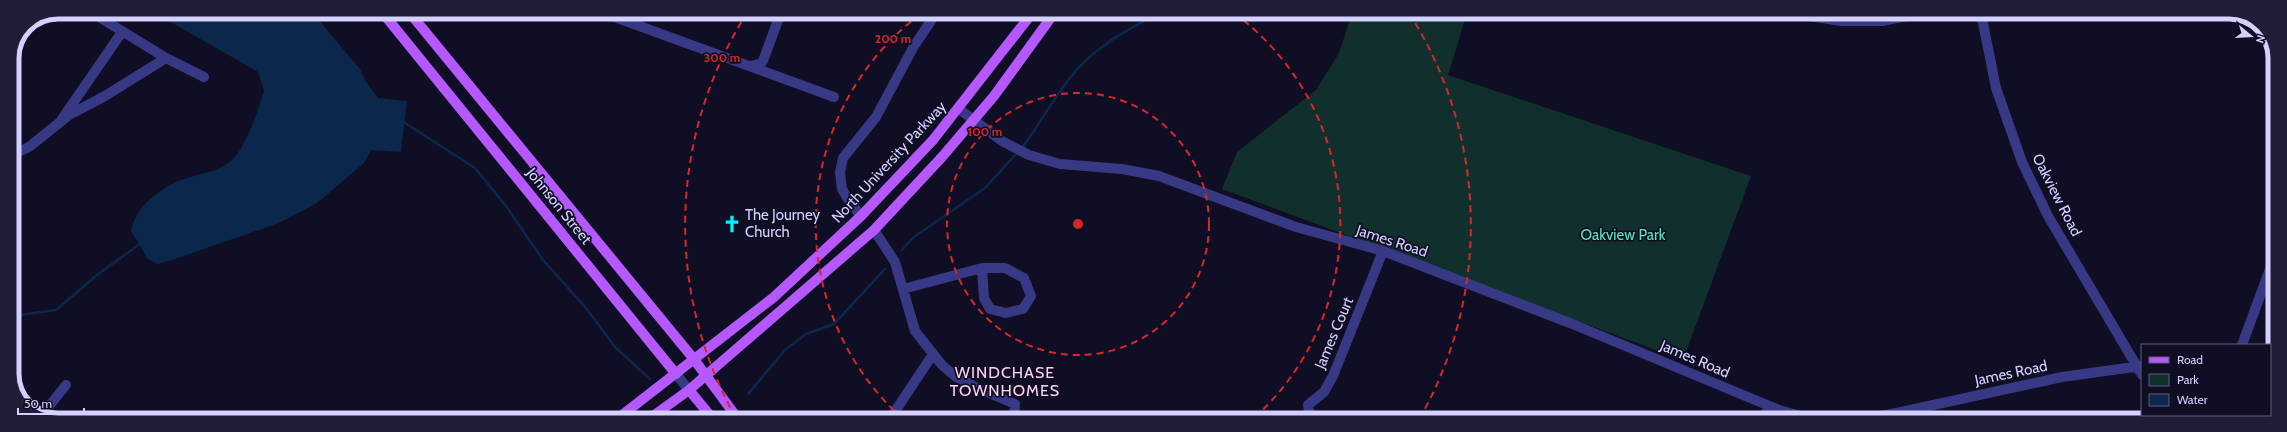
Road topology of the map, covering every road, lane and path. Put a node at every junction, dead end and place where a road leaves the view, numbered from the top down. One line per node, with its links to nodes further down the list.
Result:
1 (102, 19): 12 (street)
2 (388, 19): 31 (main road, Johnson Street)
3 (415, 19): 29 (main road, Johnson Street)
4 (620, 19): 14 (street)
5 (778, 19): 14 (street)
6 (932, 19): 21 (street)
7 (1028, 19): 17 (main road, North University Parkway)
8 (1050, 19): 18 (main road)
9 (1831, 19): 10 (street)
10 (1892, 19)
11 (1982, 19): 30 (street, Oakview Road)
12 (122, 32): 13 (street); 19 (street)
13 (166, 58): 15 (street); 19 (street)
14 (751, 66): 16 (street)
15 (204, 77)
16 (834, 97)
17 (959, 109): 18 (street, James Road); 21 (main road, North University Parkway)
18 (973, 120): 22 (main road); 23 (street, James Road)
19 (59, 123): 20 (street)
20 (19, 152)
21 (861, 216): 29 (main road, North University Parkway)
22 (874, 230): 26 (street); 32 (main road)
23 (1383, 251): 35 (street, James Road); 43 (street, James Court)
24 (982, 268): 24 (street); 26 (street)
25 (2268, 274): 27 (street)
26 (902, 289): 28 (street)
27 (2242, 344)
28 (933, 354): 41 (street); 42 (street)
29 (693, 358): 31 (main road, North University Parkway); 32 (main road, Johnson Street)
30 (2139, 366): 46 (street, James Road)
31 (676, 374): 34 (street, Johnson Street); 37 (main road, North University Parkway)
32 (705, 376): 34 (main road); 40 (main road, Johnson Street)
33 (66, 385): 36 (street)
34 (689, 390): 38 (main road); 39 (main road, Johnson Street)
35 (1768, 406): 44 (street); 45 (street, James Road)
36 (45, 411)
37 (625, 413)
38 (657, 413)
39 (709, 413)
40 (733, 413)
41 (895, 413)
42 (1014, 413)
43 (1310, 413)
44 (1766, 413)
45 (1792, 413)
46 (1896, 413)

